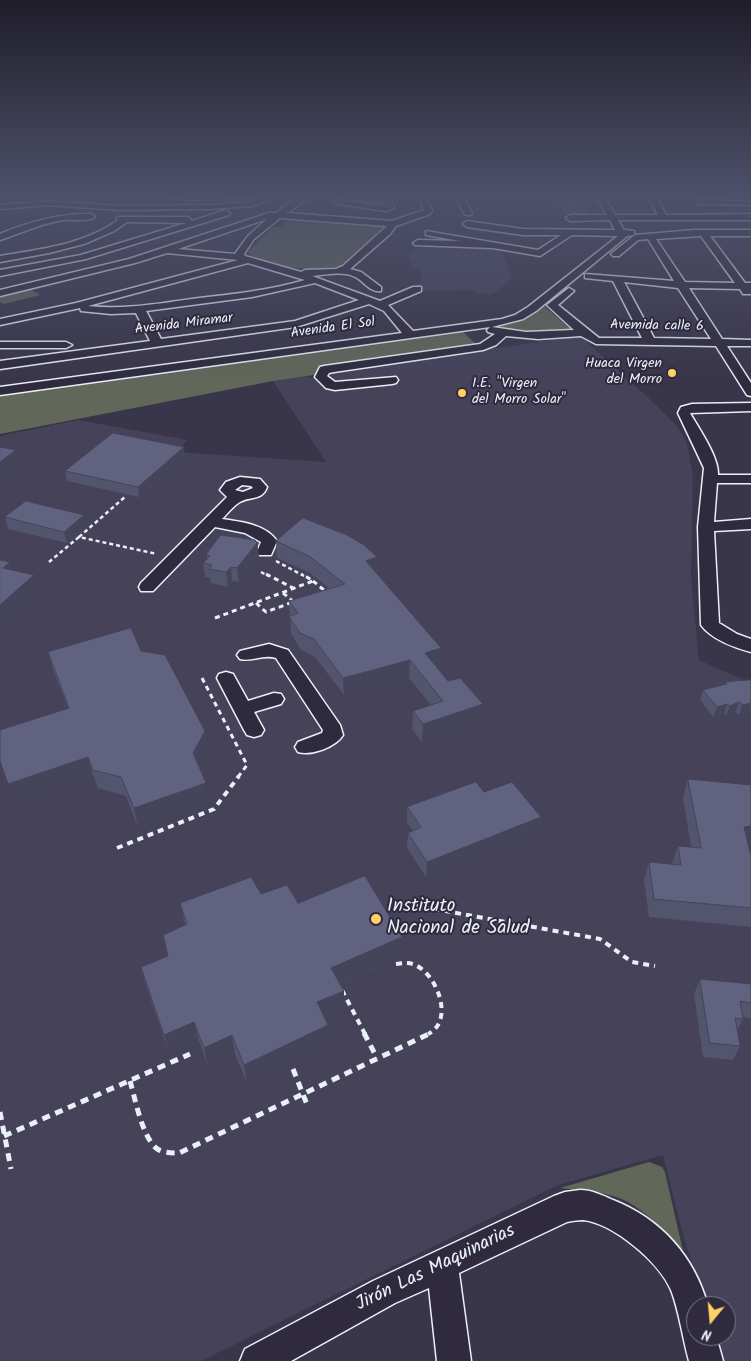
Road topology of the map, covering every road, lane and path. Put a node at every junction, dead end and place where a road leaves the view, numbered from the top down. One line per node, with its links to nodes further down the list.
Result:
1 (69, 259): 11 (street)
2 (139, 259): 20 (street)
3 (241, 259): 4 (street)
4 (245, 259): 12 (street); 24 (street)
5 (356, 259): 10 (street)
6 (595, 259): 28 (street, Avenida El Sol)
7 (610, 259): 13 (street)
8 (665, 259): 16 (street)
9 (722, 259): 17 (street)
10 (342, 270): 12 (street); 18 (street)
11 (0, 272)
12 (291, 273): 15 (street)
13 (588, 276): 14 (street); 30 (street)
14 (617, 279): 16 (street); 33 (street)
15 (316, 280): 22 (street); 26 (street)
16 (682, 285): 17 (street); 35 (street)
17 (747, 286): 21 (street)
18 (377, 289)
19 (417, 289): 23 (street)
20 (0, 293)
21 (751, 297)
22 (368, 301): 23 (street); 34 (street, Avenida Miramar)
23 (380, 305): 32 (street)
24 (78, 306): 26 (street); 27 (street)
25 (510, 308): 29 (street)
26 (140, 310): 34 (street)
27 (0, 322)
28 (479, 326): 29 (street, Avenida El Sol); 31 (street)
29 (453, 328): 32 (street, Avenida El Sol)
30 (583, 332): 31 (street); 33 (street, Avemida calle 6)
31 (503, 333): 40 (street)
32 (409, 334): 41 (street, Avenida El Sol)
33 (650, 342): 35 (street, Avemida calle 6)
34 (157, 343): 38 (street, Avenida Miramar)
35 (718, 343): 36 (street, Avemida calle 6); 42 (street)
36 (751, 343)
37 (0, 345): 38 (street, Avenida Miramar)
38 (96, 350): 39 (street)
39 (0, 364)
40 (392, 380)
41 (0, 392)
42 (751, 392)
43 (751, 407): 44 (street)
44 (709, 479): 45 (street); 50 (street)
45 (751, 479)
46 (126, 496): 51 (path)
47 (237, 496): 48 (street)
48 (211, 522): 52 (street); 53 (street)
49 (751, 524): 50 (street)
50 (706, 527): 65 (street)
51 (79, 537): 53 (path); 54 (path)
52 (265, 552): 56 (path)
53 (175, 558): 57 (street)
54 (49, 562)
55 (261, 572): 58 (path)
56 (313, 581): 58 (path); 60 (path)
57 (147, 587)
58 (294, 588): 59 (path)
59 (283, 592): 62 (path); 63 (path)
60 (317, 594)
61 (302, 599): 62 (path)
62 (294, 602): 63 (path)
63 (256, 603): 64 (path)
64 (215, 618)
65 (751, 646)
66 (246, 655): 72 (street)
67 (202, 678): 73 (path)
68 (226, 678): 70 (street)
69 (274, 699): 70 (street)
70 (243, 709): 71 (street)
71 (254, 730)
72 (305, 747)
73 (118, 848)
74 (401, 903): 76 (path)
75 (396, 964): 79 (path)
76 (655, 966)
77 (342, 990): 79 (path)
78 (190, 1054): 81 (path)
79 (377, 1058): 82 (path)
80 (293, 1069): 82 (path)
81 (130, 1081): 82 (path); 85 (path)
82 (304, 1094): 83 (path)
83 (308, 1107)
84 (0, 1112): 85 (path)
85 (4, 1136): 86 (path)
86 (11, 1169)
87 (442, 1265): 88 (street, Jirón Las Maquinarias); 90 (street, Jirón Las Maquinarias); 91 (street)
88 (688, 1296)
89 (702, 1346): 92 (street)
90 (257, 1361)
91 (454, 1361)
92 (706, 1361)

